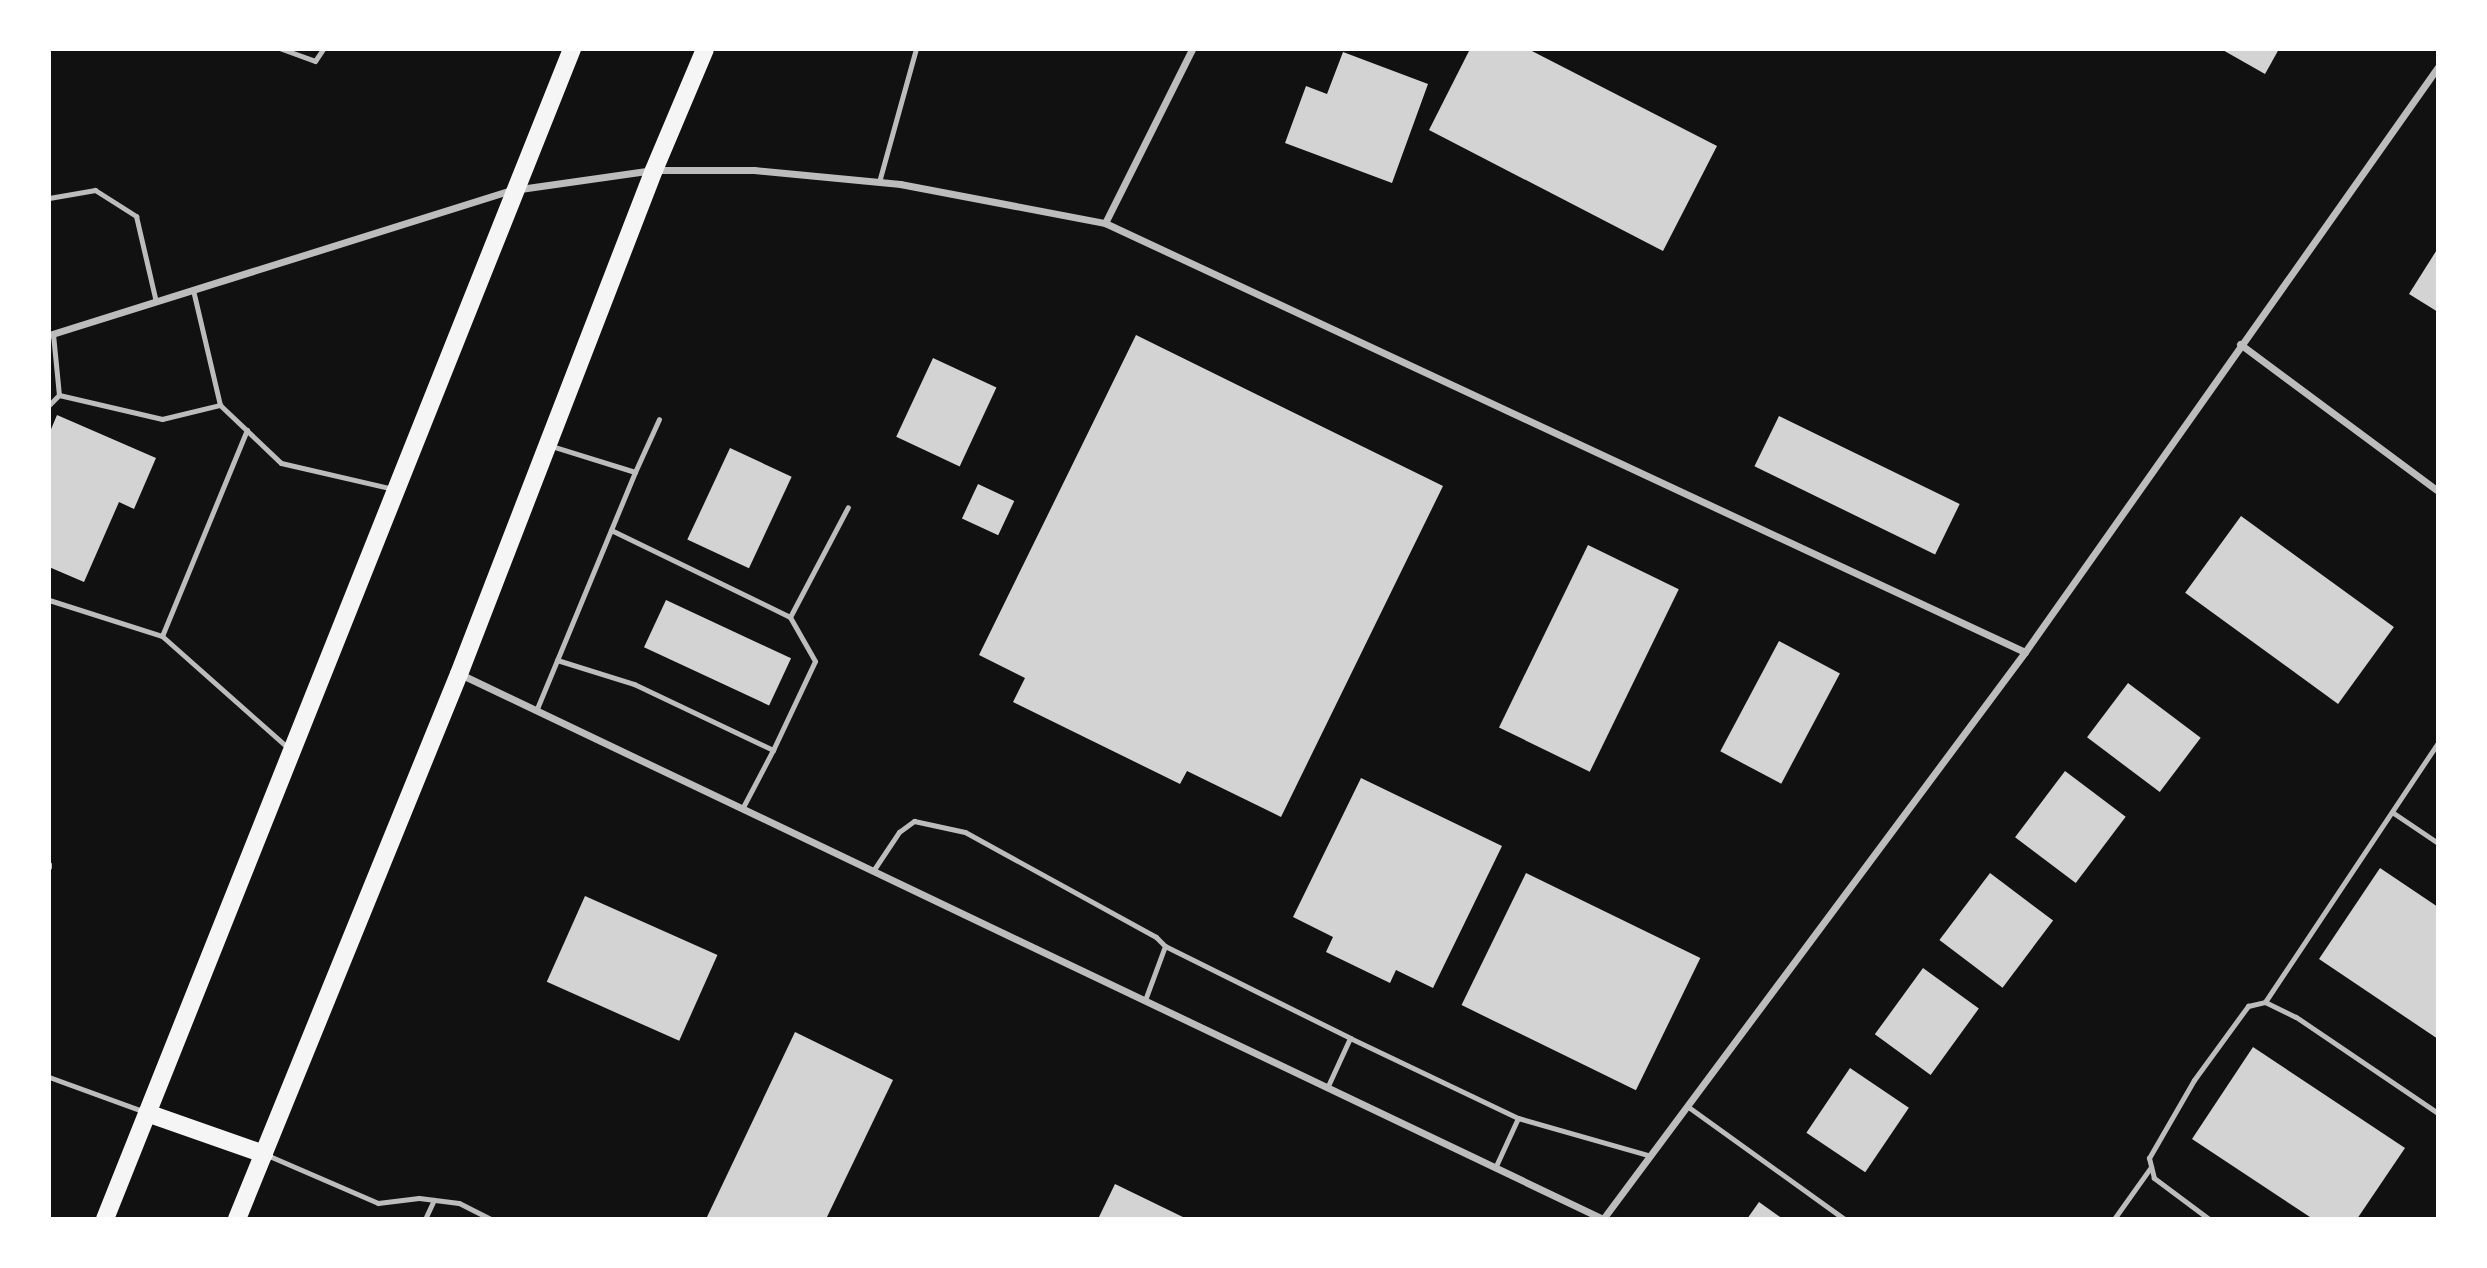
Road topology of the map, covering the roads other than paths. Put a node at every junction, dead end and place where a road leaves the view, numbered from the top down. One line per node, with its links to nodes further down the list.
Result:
1 (282, 49): 2 (lane)
2 (323, 49)
3 (572, 49): 10 (main road)
4 (705, 49): 8 (main road)
5 (916, 49): 9 (lane)
6 (1192, 49): 12 (street)
7 (2438, 67): 16 (street)
8 (654, 170): 9 (street); 10 (street); 22 (main road)
9 (879, 183): 12 (street)
10 (513, 190): 13 (street); 24 (main road)
11 (49, 198): 14 (lane)
12 (1105, 223): 31 (street)
13 (193, 290): 14 (street); 19 (lane)
14 (156, 302): 15 (street)
15 (51, 335): 17 (lane)
16 (2240, 344): 25 (street); 31 (street)
17 (59, 395): 18 (lane); 19 (lane)
18 (49, 405)
19 (220, 405): 21 (lane)
20 (659, 419): 23 (lane)
21 (247, 430): 24 (lane); 30 (lane)
22 (548, 444): 23 (lane); 33 (main road)
23 (635, 472): 27 (lane)
24 (396, 489): 37 (main road)
25 (2438, 491)
26 (848, 507): 29 (lane)
27 (611, 530): 29 (lane); 32 (lane)
28 (49, 600): 30 (lane)
29 (790, 617): 36 (lane)
30 (162, 636): 37 (lane)
31 (2025, 652): 48 (street)
32 (557, 660): 34 (lane); 36 (lane)
33 (459, 674): 34 (street); 52 (main road)
34 (536, 710): 38 (street)
35 (2438, 743): 39 (lane)
36 (773, 750): 38 (lane)
37 (292, 751): 49 (main road)
38 (743, 809): 41 (street)
39 (2392, 812): 40 (lane); 44 (lane)
40 (2438, 844)
41 (873, 871): 42 (lane); 43 (street)
42 (1165, 946): 43 (lane); 45 (lane)
43 (1144, 1000): 47 (street)
44 (2265, 1002): 50 (lane); 54 (lane)
45 (1350, 1038): 47 (lane); 51 (lane)
46 (49, 1077): 49 (lane)
47 (1327, 1087): 55 (street)
48 (1687, 1106): 53 (street); 62 (lane)
49 (147, 1113): 52 (main road); 57 (main road)
50 (2438, 1113)
51 (1518, 1118): 53 (lane); 55 (lane)
52 (264, 1154): 56 (lane); 58 (main road)
53 (1651, 1156): 61 (street)
54 (2151, 1167): 63 (lane); 64 (lane)
55 (1495, 1168): 61 (street)
56 (434, 1200): 59 (lane); 60 (lane)
57 (105, 1219)
58 (237, 1219)
59 (425, 1219)
60 (491, 1219)
61 (1603, 1219)
62 (1844, 1219)
63 (2114, 1219)
64 (2209, 1219)

